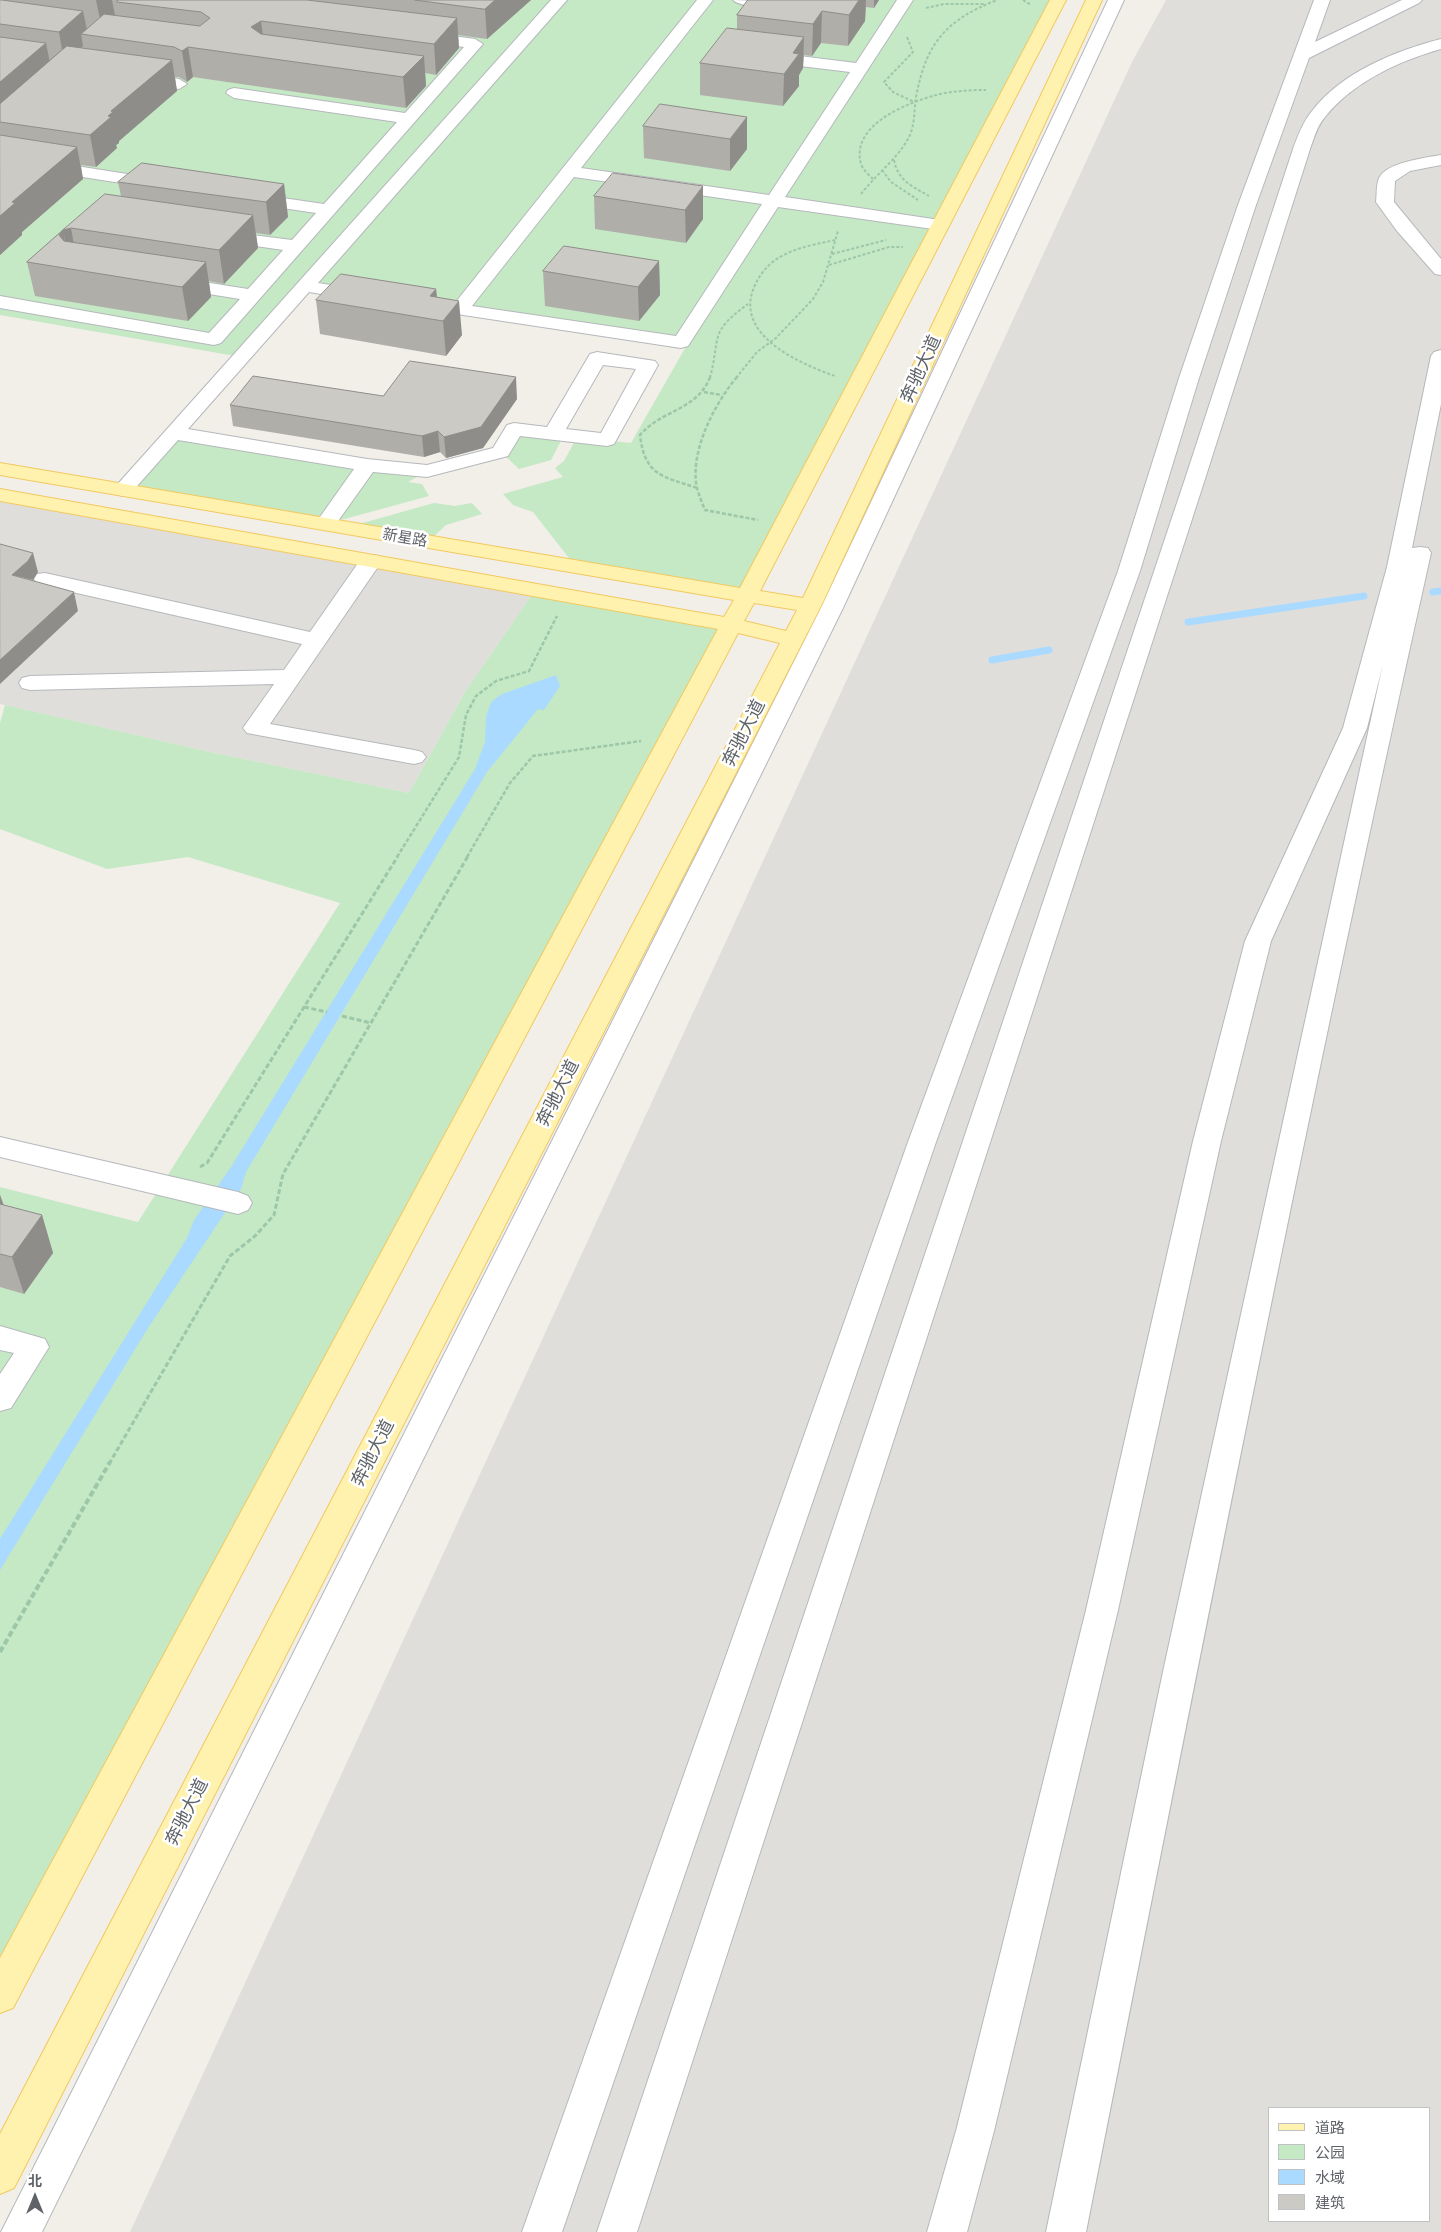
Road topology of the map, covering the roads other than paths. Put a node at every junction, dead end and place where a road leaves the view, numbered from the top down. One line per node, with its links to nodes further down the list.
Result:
1 (559, 0): 36 (street)
2 (705, 0): 26 (street)
3 (741, 0): 10 (street)
4 (905, 0): 12 (street)
5 (1058, 0): 31 (main road)
6 (1094, 0): 56 (main road, 奔驰大道)
7 (1116, 0): 59 (street)
8 (1322, 0): 15 (street)
9 (1414, 0): 15 (street)
10 (798, 6)
11 (874, 15): 12 (street)
12 (894, 17): 17 (street)
13 (409, 36): 20 (street)
14 (1441, 44): 71 (street)
15 (1302, 55): 70 (street)
16 (755, 56): 17 (street)
17 (860, 68): 29 (street)
18 (124, 76): 21 (street)
19 (422, 79): 20 (street)
20 (441, 82): 23 (street)
21 (179, 84)
22 (234, 93): 23 (street)
23 (408, 119): 30 (street)
24 (0, 159): 27 (street)
25 (1441, 160): 34 (street)
26 (570, 171): 29 (street); 41 (street)
27 (176, 187)
28 (233, 195): 30 (street)
29 (772, 202): 31 (street); 42 (street)
30 (328, 210): 33 (street)
31 (941, 224): 55 (main road)
32 (200, 233): 33 (street)
33 (296, 246): 37 (street)
34 (1441, 270)
35 (155, 281): 37 (street)
36 (304, 286): 38 (street); 45 (street)
37 (253, 295): 39 (street)
38 (382, 298)
39 (0, 302)
40 (411, 302): 41 (street)
41 (460, 309): 42 (street)
42 (636, 335): 44 (street)
43 (1441, 356): 72 (street)
44 (622, 361): 46 (street); 46 (street)
45 (173, 433): 48 (street); 50 (street)
46 (554, 434): 48 (street)
47 (1441, 451): 73 (street)
48 (367, 465): 52 (street)
49 (0, 470): 50 (main road, 新星路)
50 (122, 490): 52 (main road, 新星路)
51 (0, 495): 53 (main road, 新星路)
52 (326, 524): 55 (main road, 新星路)
53 (371, 561): 57 (main road, 新星路); 58 (street)
54 (45, 579): 58 (street)
55 (747, 595): 56 (main road, 新星路); 57 (main road)
56 (810, 606): 59 (main road, 奔驰大道)
57 (731, 624): 59 (main road, 新星路); 67 (main road)
58 (316, 640): 60 (street)
59 (794, 652): 68 (main road, 奔驰大道); 69 (street)
60 (290, 677): 61 (street); 62 (street)
61 (30, 683)
62 (414, 756)
63 (0, 1147): 64 (street)
64 (238, 1203)
65 (0, 1338): 66 (street)
66 (0, 1399)
67 (0, 1995)
68 (0, 2174)
69 (21, 2232)
70 (542, 2232)
71 (617, 2232)
72 (948, 2232)
73 (1066, 2232)

